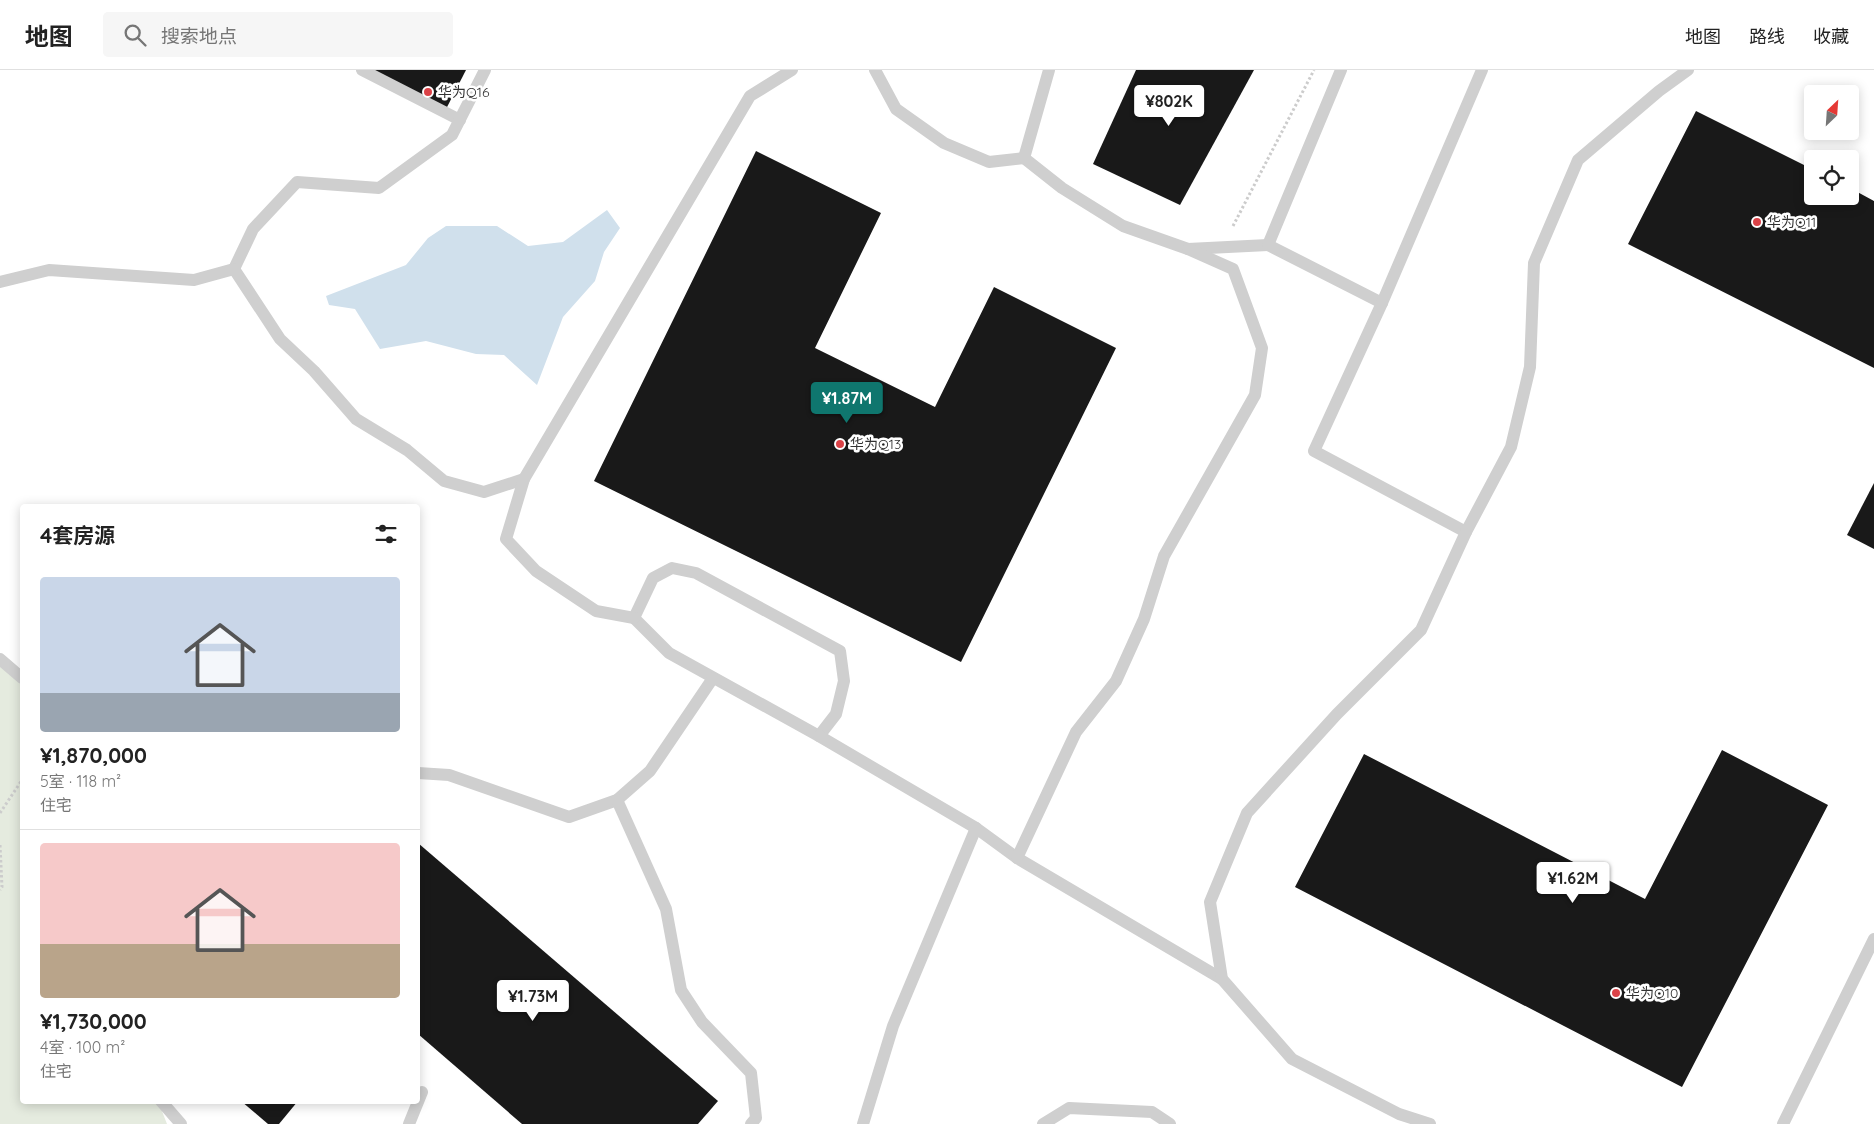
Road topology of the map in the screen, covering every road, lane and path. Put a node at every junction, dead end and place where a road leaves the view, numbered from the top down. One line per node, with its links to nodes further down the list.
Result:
1 (362, 70): 10 (lane)
2 (485, 70): 10 (lane)
3 (792, 70): 18 (lane)
4 (875, 70): 11 (lane)
5 (1049, 70): 11 (lane)
6 (1314, 70): 12 (path)
7 (1341, 70): 13 (lane)
8 (1482, 70): 17 (lane)
9 (1688, 70): 19 (lane)
10 (460, 120): 15 (lane)
11 (1024, 158): 14 (lane)
12 (1230, 228)
13 (1268, 245): 14 (lane); 17 (lane)
14 (1188, 250): 31 (lane)
15 (234, 269): 16 (lane); 18 (lane)
16 (0, 282)
17 (1382, 302): 19 (lane)
18 (524, 479): 20 (lane)
19 (1466, 532): 34 (lane)
20 (634, 618): 23 (lane); 24 (lane)
21 (0, 659): 22 (lane)
22 (20, 676)
23 (713, 678): 24 (lane); 27 (lane)
24 (819, 736): 29 (lane)
25 (420, 773): 27 (lane)
26 (20, 783): 28 (path)
27 (617, 800): 41 (lane)
28 (0, 813)
29 (976, 828): 31 (lane); 42 (lane)
30 (0, 845): 32 (path)
31 (1017, 858): 34 (lane)
32 (0, 890)
33 (1874, 939): 46 (lane)
34 (1222, 979): 45 (lane)
35 (422, 1092): 36 (lane)
36 (420, 1097)
37 (164, 1104): 39 (lane)
38 (417, 1104): 40 (lane)
39 (181, 1124)
40 (409, 1124)
41 (752, 1124)
42 (863, 1124)
43 (1043, 1124): 44 (lane)
44 (1170, 1124)
45 (1430, 1124)
46 (1783, 1124)

